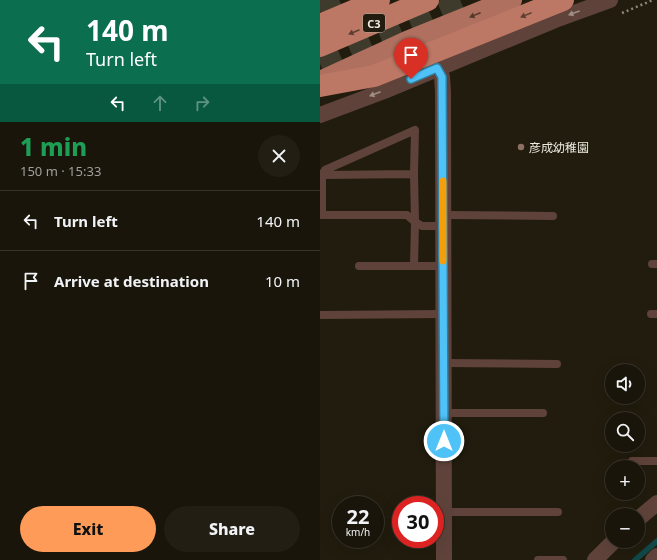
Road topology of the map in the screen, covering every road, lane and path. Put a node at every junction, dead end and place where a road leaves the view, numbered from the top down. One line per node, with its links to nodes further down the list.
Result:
1 (379, 0): 6 (highway, C3)
2 (428, 0): 7 (highway, C3, one-way to 7)
3 (511, 0): 9 (highway, one-way to 9)
4 (563, 0): 10 (highway, one-way to 10)
5 (610, 0): 8 (street, one-way to 8)
6 (320, 25)
7 (320, 46)
8 (437, 68): 11 (street, one-way to 11); 15 (street)
9 (320, 82)
10 (320, 86)
11 (320, 115)
12 (414, 174): 13 (lane); 13 (lane); 16 (lane)
13 (322, 175): 16 (lane)
14 (553, 216): 15 (lane)
15 (443, 220): 16 (lane); 19 (street)
16 (415, 222): 18 (lane)
17 (359, 266): 18 (lane)
18 (414, 266): 19 (lane)
19 (443, 266): 20 (street)
20 (444, 314): 21 (lane); 22 (street)
21 (320, 315)
22 (444, 363): 23 (lane); 24 (street)
23 (557, 364)
24 (444, 413): 25 (lane); 28 (street)
25 (543, 414)
26 (645, 461): 27 (lane)
27 (657, 461)
28 (444, 496)
29 (657, 503): 32 (street)
30 (444, 512): 31 (lane)
31 (558, 512)
32 (645, 512)
33 (444, 548): 35 (street)
34 (607, 548): 38 (street)
35 (444, 560)
36 (538, 560): 37 (lane)
37 (563, 560)
38 (595, 560)

